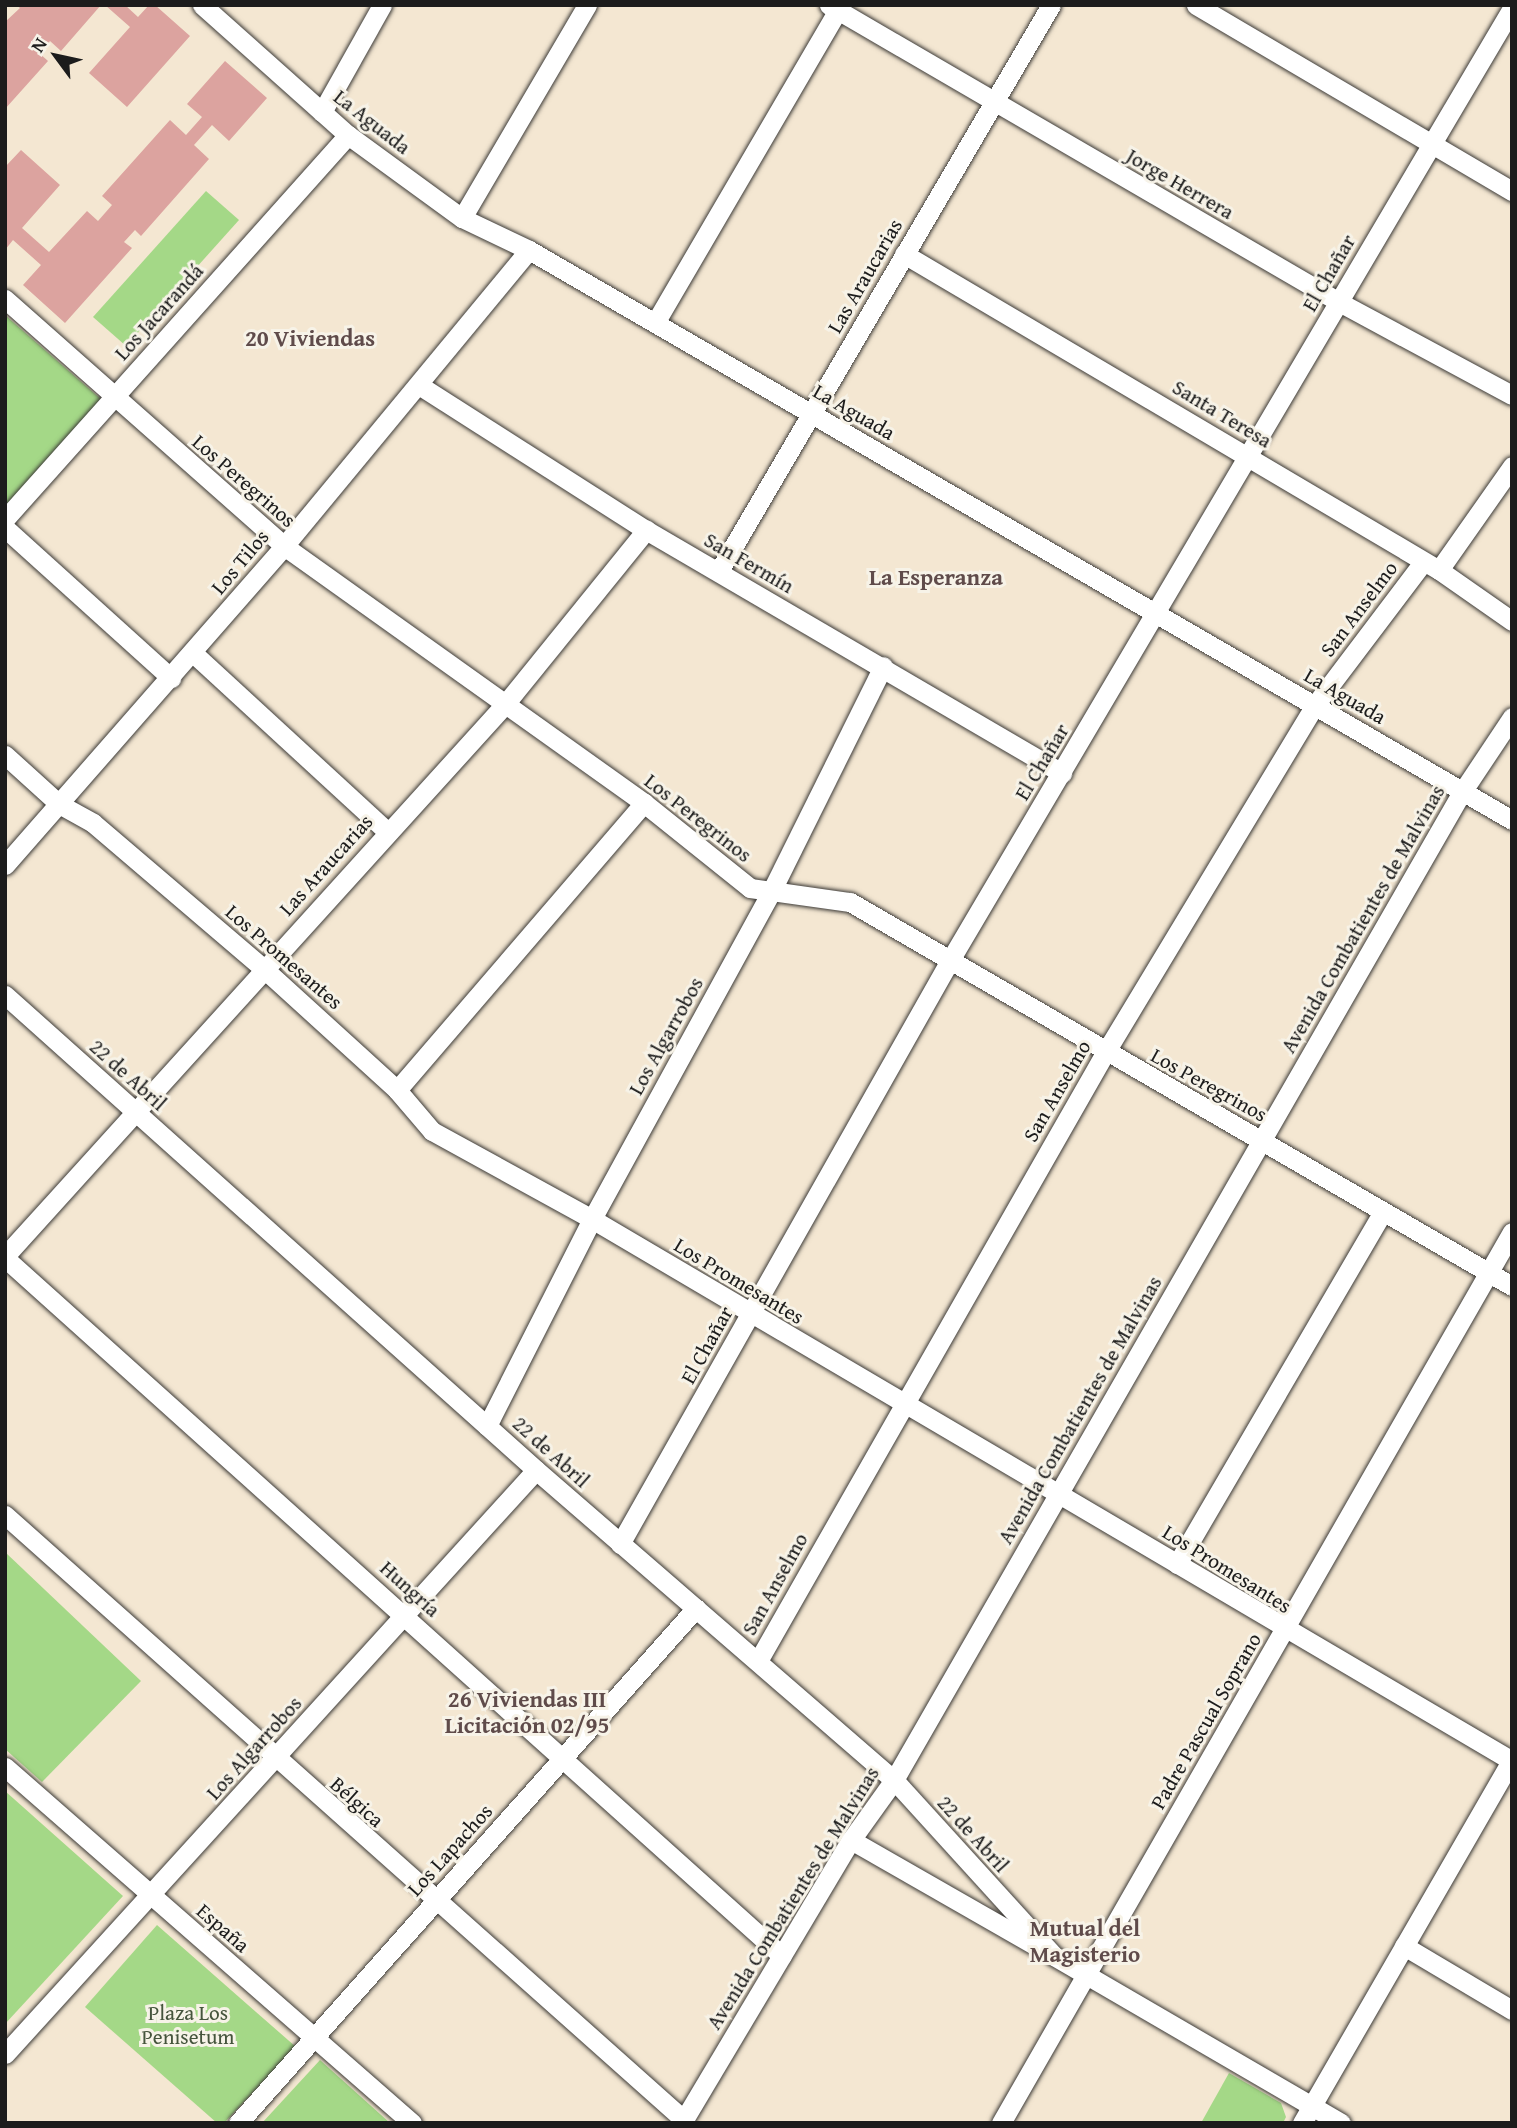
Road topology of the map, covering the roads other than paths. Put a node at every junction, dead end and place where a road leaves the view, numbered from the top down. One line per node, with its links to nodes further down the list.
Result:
1 (202, 5): 9 (street, La Aguada)
2 (382, 5): 9 (street)
3 (587, 5): 13 (street)
4 (1051, 5): 8 (street, Las Araucarias)
5 (1196, 5): 11 (street)
6 (836, 7): 8 (street, Jorge Herrera); 18 (street)
7 (1512, 8): 11 (street, El Chañar)
8 (993, 102): 15 (street, Las Araucarias); 17 (street, Jorge Herrera)
9 (322, 112): 10 (street, La Aguada)
10 (348, 135): 13 (street, La Aguada); 21 (street, Los Jacarandá)
11 (1431, 144): 12 (street); 17 (street, El Chañar)
12 (1512, 191)
13 (462, 218): 14 (street, La Aguada)
14 (529, 250): 18 (street, La Aguada); 19 (street, Los Tilos)
15 (904, 254): 22 (street, Las Araucarias); 23 (street, Santa Teresa)
16 (5, 299): 21 (street, Los Peregrinos)
17 (1339, 302): 20 (street, Jorge Herrera); 23 (street, El Chañar)
18 (655, 323): 22 (street, La Aguada)
19 (419, 385): 27 (street, San Fermín); 28 (street, Los Tilos)
20 (1512, 395)
21 (114, 396): 25 (street, Los Jacarandá); 28 (street, Los Peregrinos)
22 (812, 413): 30 (street, Las Araucarias); 31 (street, La Aguada)
23 (1247, 456): 29 (street, Santa Teresa); 31 (street, El Chañar)
24 (1512, 466): 29 (street, San Anselmo)
25 (5, 519)
26 (5, 527): 35 (street)
27 (646, 530): 30 (street, San Fermín); 36 (street, Las Araucarias)
28 (284, 546): 33 (street, Los Tilos); 36 (street, Los Peregrinos)
29 (1431, 566): 32 (street, Santa Teresa); 37 (street, San Anselmo)
30 (719, 571): 34 (street, San Fermín)
31 (1154, 614): 37 (street, La Aguada); 40 (street, El Chañar)
32 (1512, 621)
33 (193, 653): 35 (street, Los Tilos); 45 (street)
34 (883, 666): 40 (street, San Fermín); 47 (street, Los Algarrobos)
35 (171, 678): 43 (street, Los Tilos)
36 (506, 703): 42 (street, Los Peregrinos); 45 (street, Las Araucarias)
37 (1315, 705): 41 (street, La Aguada); 51 (street, San Anselmo)
38 (1512, 717): 41 (street, Avenida Combatientes de Malvinas)
39 (5, 755): 43 (street, Los Promesantes)
40 (1062, 773): 48 (street, El Chañar)
41 (1462, 792): 44 (street, La Aguada); 54 (street, Avenida Combatientes de Malvinas)
42 (643, 803): 47 (street, Los Peregrinos); 52 (street)
43 (59, 804): 46 (street, Los Tilos); 49 (street, Los Promesantes)
44 (1512, 820)
45 (388, 832): 49 (street, Las Araucarias)
46 (5, 865)
47 (771, 892): 48 (street, Los Peregrinos); 56 (street, Los Algarrobos)
48 (949, 962): 51 (street, Los Peregrinos); 61 (street, El Chañar)
49 (263, 968): 52 (street, Los Promesantes); 53 (street, Las Araucarias)
50 (5, 995): 53 (street, 22 de Abril)
51 (1105, 1053): 54 (street, Los Peregrinos); 62 (street, San Anselmo)
52 (397, 1090): 56 (street, Los Promesantes)
53 (135, 1111): 58 (street, Las Araucarias); 63 (street, 22 de Abril)
54 (1261, 1141): 55 (street, Los Peregrinos); 65 (street, Avenida Combatientes de Malvinas)
55 (1383, 1212): 59 (street, Los Peregrinos); 68 (street)
56 (592, 1219): 61 (street, Los Promesantes); 63 (street, Los Algarrobos)
57 (1512, 1232): 59 (street, Padre Pascual Soprano)
58 (5, 1257): 70 (street, Hungría)
59 (1489, 1273): 60 (street, Los Peregrinos); 71 (street, Padre Pascual Soprano)
60 (1512, 1286)
61 (750, 1314): 62 (street, Los Promesantes); 67 (street, El Chañar)
62 (903, 1403): 65 (street, Los Promesantes); 72 (street, San Anselmo)
63 (487, 1426): 64 (street, 22 de Abril)
64 (536, 1469): 67 (street, 22 de Abril); 70 (street, Los Algarrobos)
65 (1059, 1493): 68 (street, Los Promesantes); 77 (street, Avenida Combatientes de Malvinas)
66 (5, 1515): 74 (street, Bélgica)
67 (620, 1544): 69 (street, 22 de Abril)
68 (1177, 1564): 71 (street, Los Promesantes)
69 (696, 1608): 72 (street, 22 de Abril); 73 (street, Los Lapachos)
70 (405, 1615): 73 (street, Hungría); 74 (street, Los Algarrobos)
71 (1284, 1630): 75 (street, Los Promesantes); 84 (street, Padre Pascual Soprano)
72 (758, 1661): 77 (street, 22 de Abril)
73 (564, 1756): 80 (street, Los Lapachos); 82 (street, Hungría)
74 (275, 1759): 79 (street, Los Algarrobos); 80 (street, Bélgica)
75 (1512, 1760): 81 (street)
76 (5, 1767): 79 (street, España)
77 (894, 1780): 78 (street, Avenida Combatientes de Malvinas); 83 (street, 22 de Abril)
78 (851, 1840): 82 (street, Avenida Combatientes de Malvinas); 83 (street, 22 de Abril)
79 (151, 1896): 86 (street, España); 87 (street, Los Algarrobos)
80 (435, 1901): 86 (street, Los Lapachos); 89 (street, Bélgica)
81 (1404, 1946): 85 (street); 88 (street)
82 (782, 1956): 89 (street, Avenida Combatientes de Malvinas)
83 (1054, 1956): 84 (street, 22 de Abril)
84 (1086, 1975): 88 (street, 22 de Abril); 92 (street, Padre Pascual Soprano)
85 (1512, 2010)
86 (314, 2038): 90 (street, Los Lapachos); 91 (street, España)
87 (5, 2054)
88 (1307, 2114): 93 (street, 22 de Abril)
89 (681, 2122)
90 (237, 2123)
91 (412, 2123)
92 (1001, 2123)
93 (1341, 2123)

